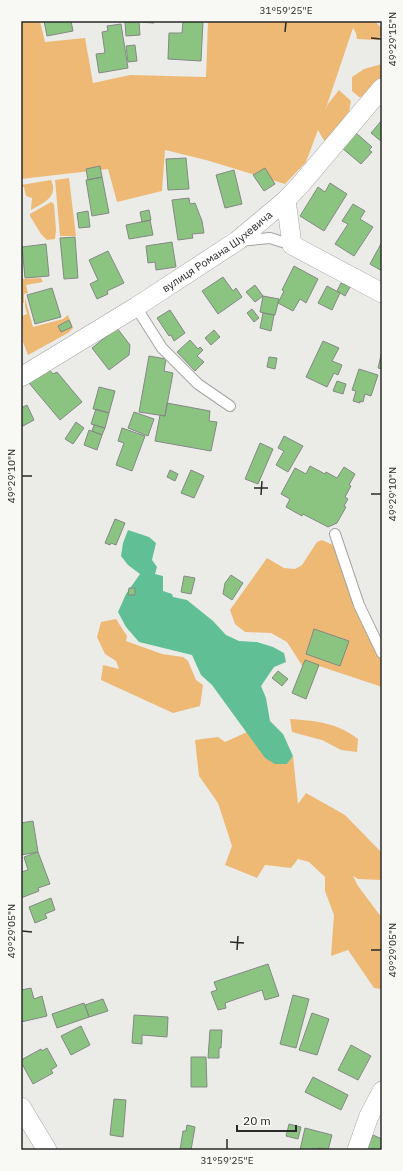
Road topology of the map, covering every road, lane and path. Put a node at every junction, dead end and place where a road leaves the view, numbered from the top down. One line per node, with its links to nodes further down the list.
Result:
1 (382, 88): 2 (street, вулиця Романа Шухевича)
2 (286, 200): 3 (street, вулиця Романа Шухевича); 4 (street)
3 (237, 242): 4 (lane); 6 (street, вулиця Романа Шухевича)
4 (292, 245): 5 (street)
5 (382, 292)
6 (136, 307): 7 (street, вулиця Романа Шухевича); 8 (lane)
7 (21, 377)
8 (230, 406)
9 (335, 534): 10 (lane)
10 (382, 653)
11 (382, 1091): 14 (street)
12 (21, 1107): 13 (street)
13 (47, 1150)
14 (357, 1150)

